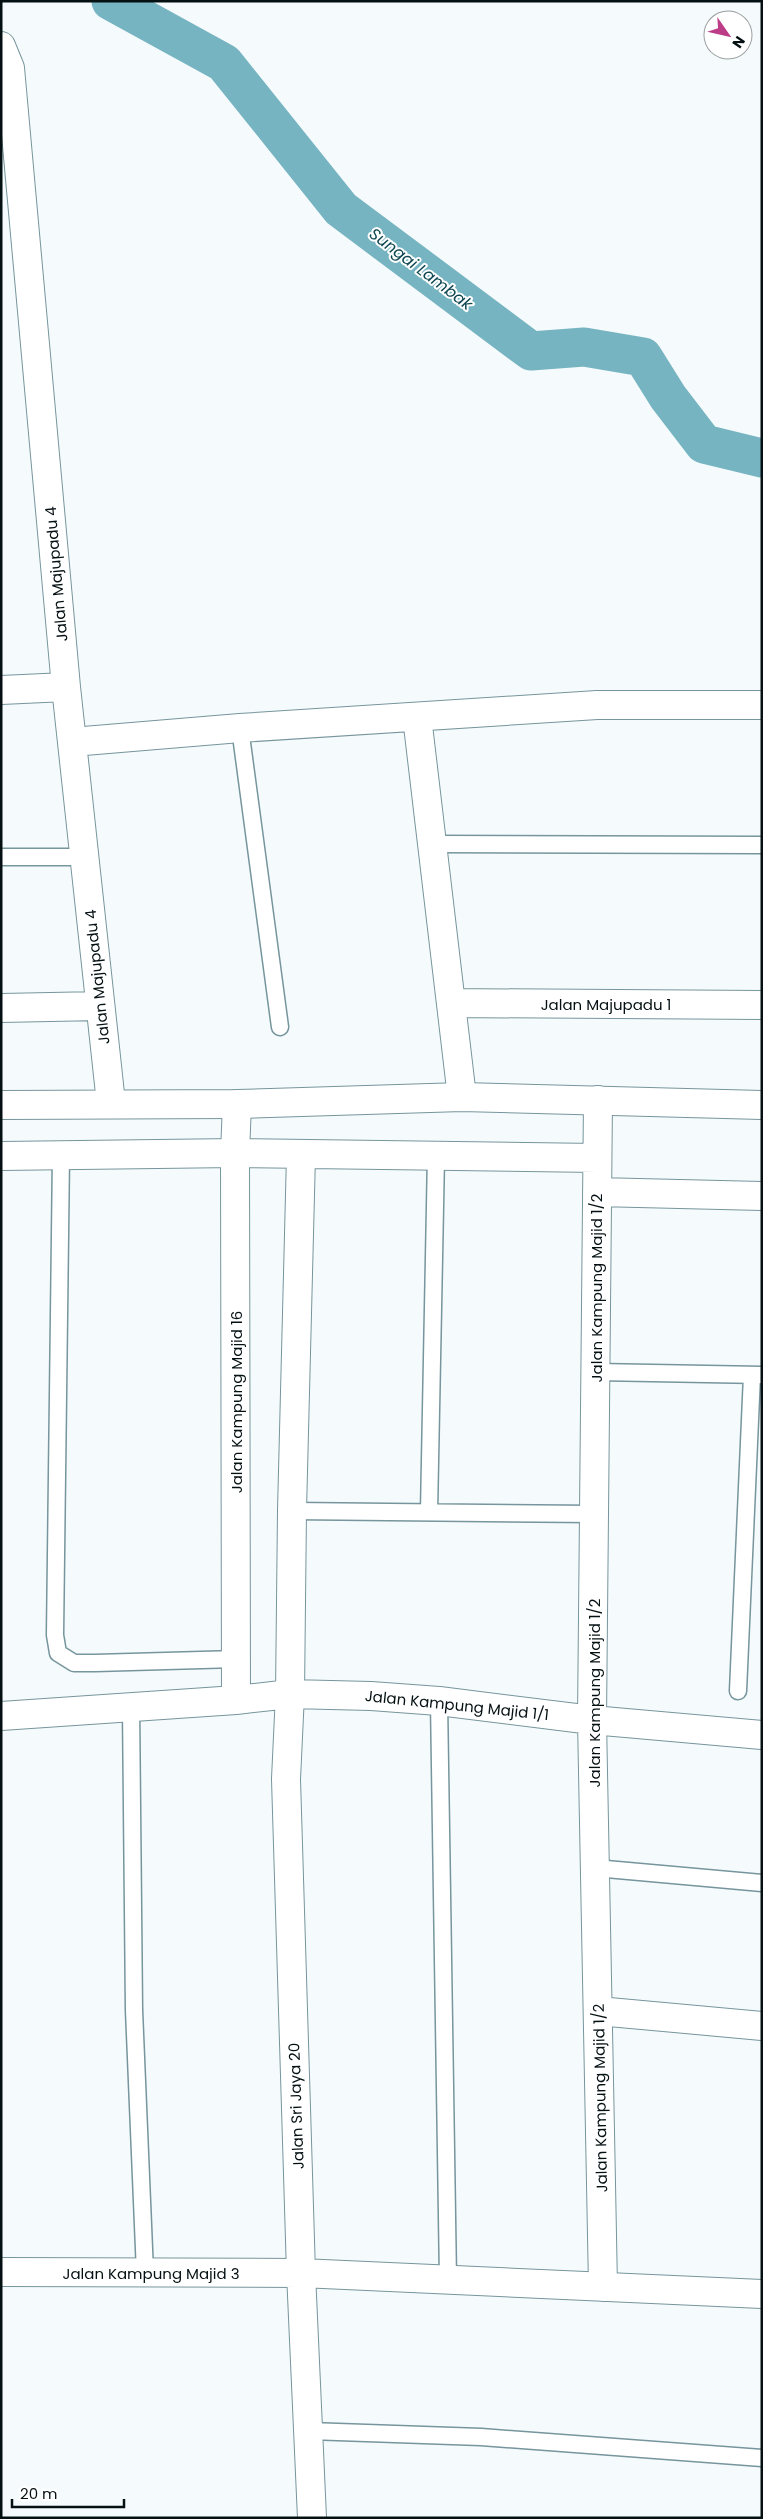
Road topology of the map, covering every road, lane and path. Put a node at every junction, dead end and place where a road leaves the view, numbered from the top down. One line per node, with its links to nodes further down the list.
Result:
1 (1, 46): 2 (street, Jalan Majupadu 4)
2 (66, 687): 3 (street); 7 (street, Jalan Majupadu 4)
3 (1, 690)
4 (762, 705): 5 (street)
5 (417, 717): 6 (street); 8 (street)
6 (240, 728): 7 (street); 16 (lane)
7 (72, 742): 11 (street, Jalan Majupadu 4)
8 (432, 844): 9 (lane); 12 (street)
9 (762, 845)
10 (1, 857): 11 (lane)
11 (84, 857): 14 (street, Jalan Majupadu 4)
12 (451, 1003): 13 (street, Jalan Majupadu 1); 17 (street)
13 (762, 1005)
14 (100, 1006): 15 (street); 19 (street, Jalan Majupadu 4)
15 (1, 1008)
16 (280, 1027)
17 (462, 1097): 18 (street); 20 (street)
18 (598, 1100): 22 (street); 28 (street, Jalan Kampung Majid 1/2)
19 (111, 1103): 20 (street); 21 (street)
20 (237, 1104): 23 (street, Jalan Kampung Majid 16)
21 (1, 1105)
22 (762, 1105)
23 (235, 1153): 24 (street); 25 (street); 36 (street, Jalan Kampung Majid 16)
24 (61, 1155): 26 (street); 36 (lane)
25 (301, 1155): 27 (street); 33 (street, Jalan Sri Jaya 20)
26 (1, 1156)
27 (436, 1156): 28 (street); 34 (lane)
28 (597, 1158): 29 (street, Jalan Kampung Majid 1/2)
29 (597, 1192): 30 (street); 31 (street, Jalan Kampung Majid 1/2)
30 (762, 1196)
31 (596, 1372): 32 (lane); 35 (street, Jalan Kampung Majid 1/2)
32 (757, 1375): 37 (lane)
33 (292, 1511): 34 (lane); 38 (street, Jalan Sri Jaya 20)
34 (429, 1512): 35 (lane)
35 (594, 1514): 43 (street, Jalan Kampung Majid 1/2)
36 (237, 1659): 39 (street, Jalan Kampung Majid 16)
37 (738, 1690)
38 (290, 1694): 39 (street, Jalan Kampung Majid 1/1); 40 (street, Jalan Kampung Majid 1/1); 51 (street, Jalan Sri Jaya 20)
39 (236, 1700): 41 (street, Jalan Kampung Majid 1/1)
40 (439, 1700): 43 (street, Jalan Kampung Majid 1/1); 52 (lane)
41 (131, 1706): 42 (street, Jalan Kampung Majid 1/1); 50 (lane)
42 (1, 1716)
43 (592, 1720): 44 (street, Jalan Kampung Majid 1/1); 45 (street, Jalan Kampung Majid 1/2)
44 (762, 1735)
45 (595, 1868): 46 (lane); 47 (street, Jalan Kampung Majid 1/2)
46 (762, 1883)
47 (598, 2011): 48 (street); 53 (street, Jalan Kampung Majid 1/2)
48 (762, 2026)
49 (1, 2272): 50 (street, Jalan Kampung Majid 3)
50 (145, 2273): 51 (street, Jalan Kampung Majid 3)
51 (300, 2273): 52 (street); 55 (street, Jalan Sri Jaya 20)
52 (448, 2280): 53 (street)
53 (604, 2287): 54 (street)
54 (762, 2294)
55 (309, 2431): 56 (lane); 57 (street, Jalan Sri Jaya 20)
56 (762, 2458)
57 (312, 2518)

